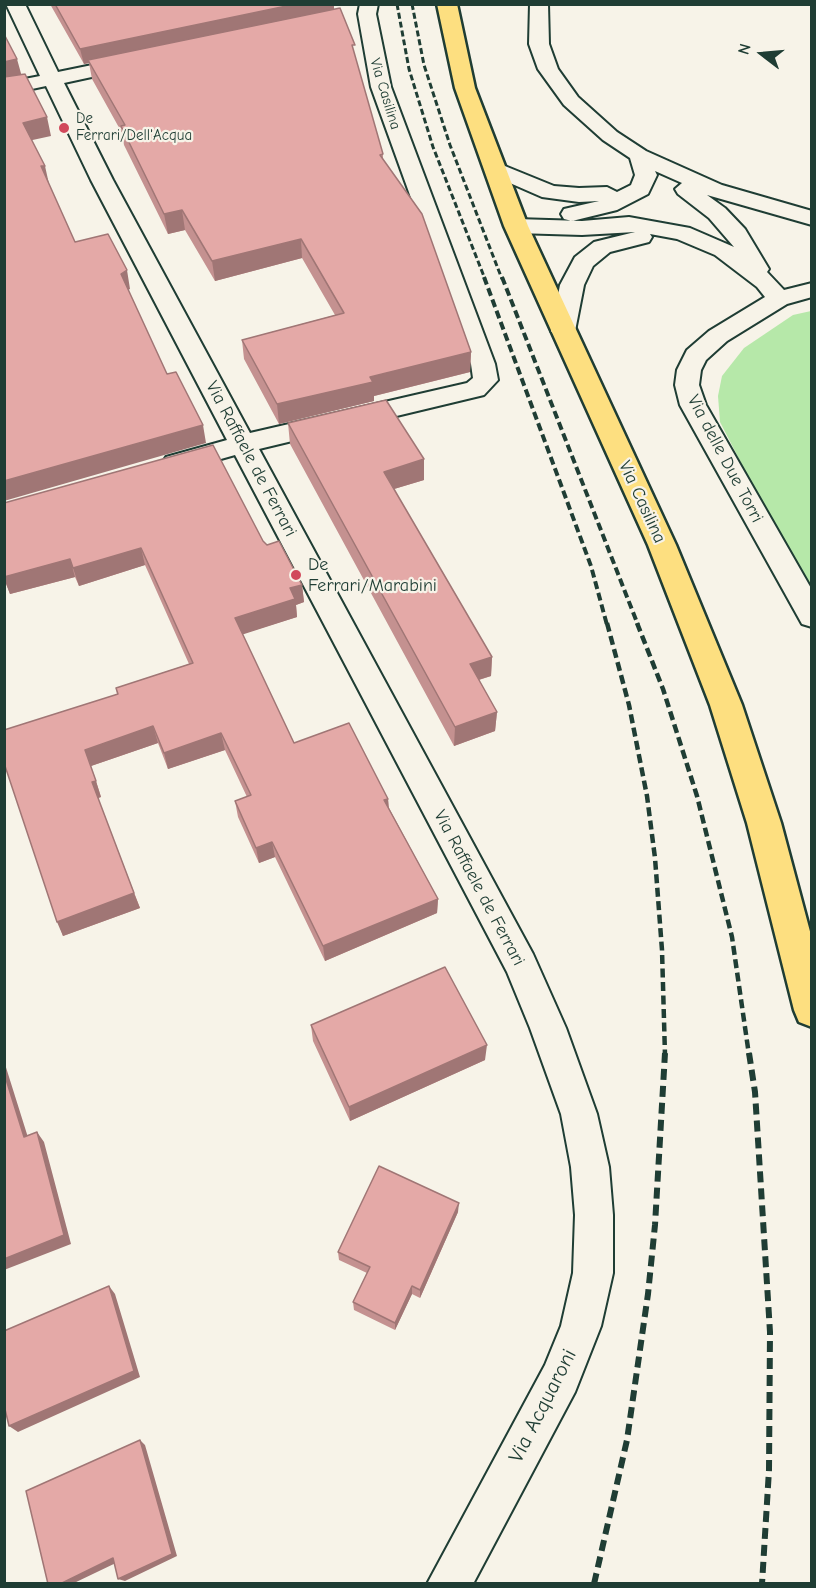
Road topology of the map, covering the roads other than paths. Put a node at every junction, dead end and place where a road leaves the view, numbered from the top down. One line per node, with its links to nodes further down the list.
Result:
1 (15, 4): 7 (street, Via Raffaele de Ferrari)
2 (447, 4): 10 (main road, Via Casilina)
3 (540, 4): 9 (street)
4 (368, 9): 5 (street); 18 (street, Via Casilina)
5 (343, 18)
6 (145, 60): 7 (street)
7 (52, 79): 8 (street); 18 (street, Via Raffaele de Ferrari)
8 (4, 89)
9 (639, 155): 11 (street); 12 (street); 15 (street)
10 (495, 168): 11 (street); 13 (main road, Via Casilina)
11 (635, 193): 13 (street)
12 (812, 218)
13 (516, 226): 14 (street); 17 (main road, Via Casilina)
14 (682, 233): 15 (street); 17 (street)
15 (772, 290): 16 (street, Via delle Due Torri); 20 (street, Via delle Due Torri)
16 (812, 290)
17 (563, 331): 21 (main road, Via Casilina)
18 (243, 444): 19 (street); 22 (street, Via Raffaele de Ferrari)
19 (152, 470)
20 (812, 616)
21 (812, 1010)
22 (586, 1144): 23 (street, Via Acquaroni)
23 (449, 1584)

